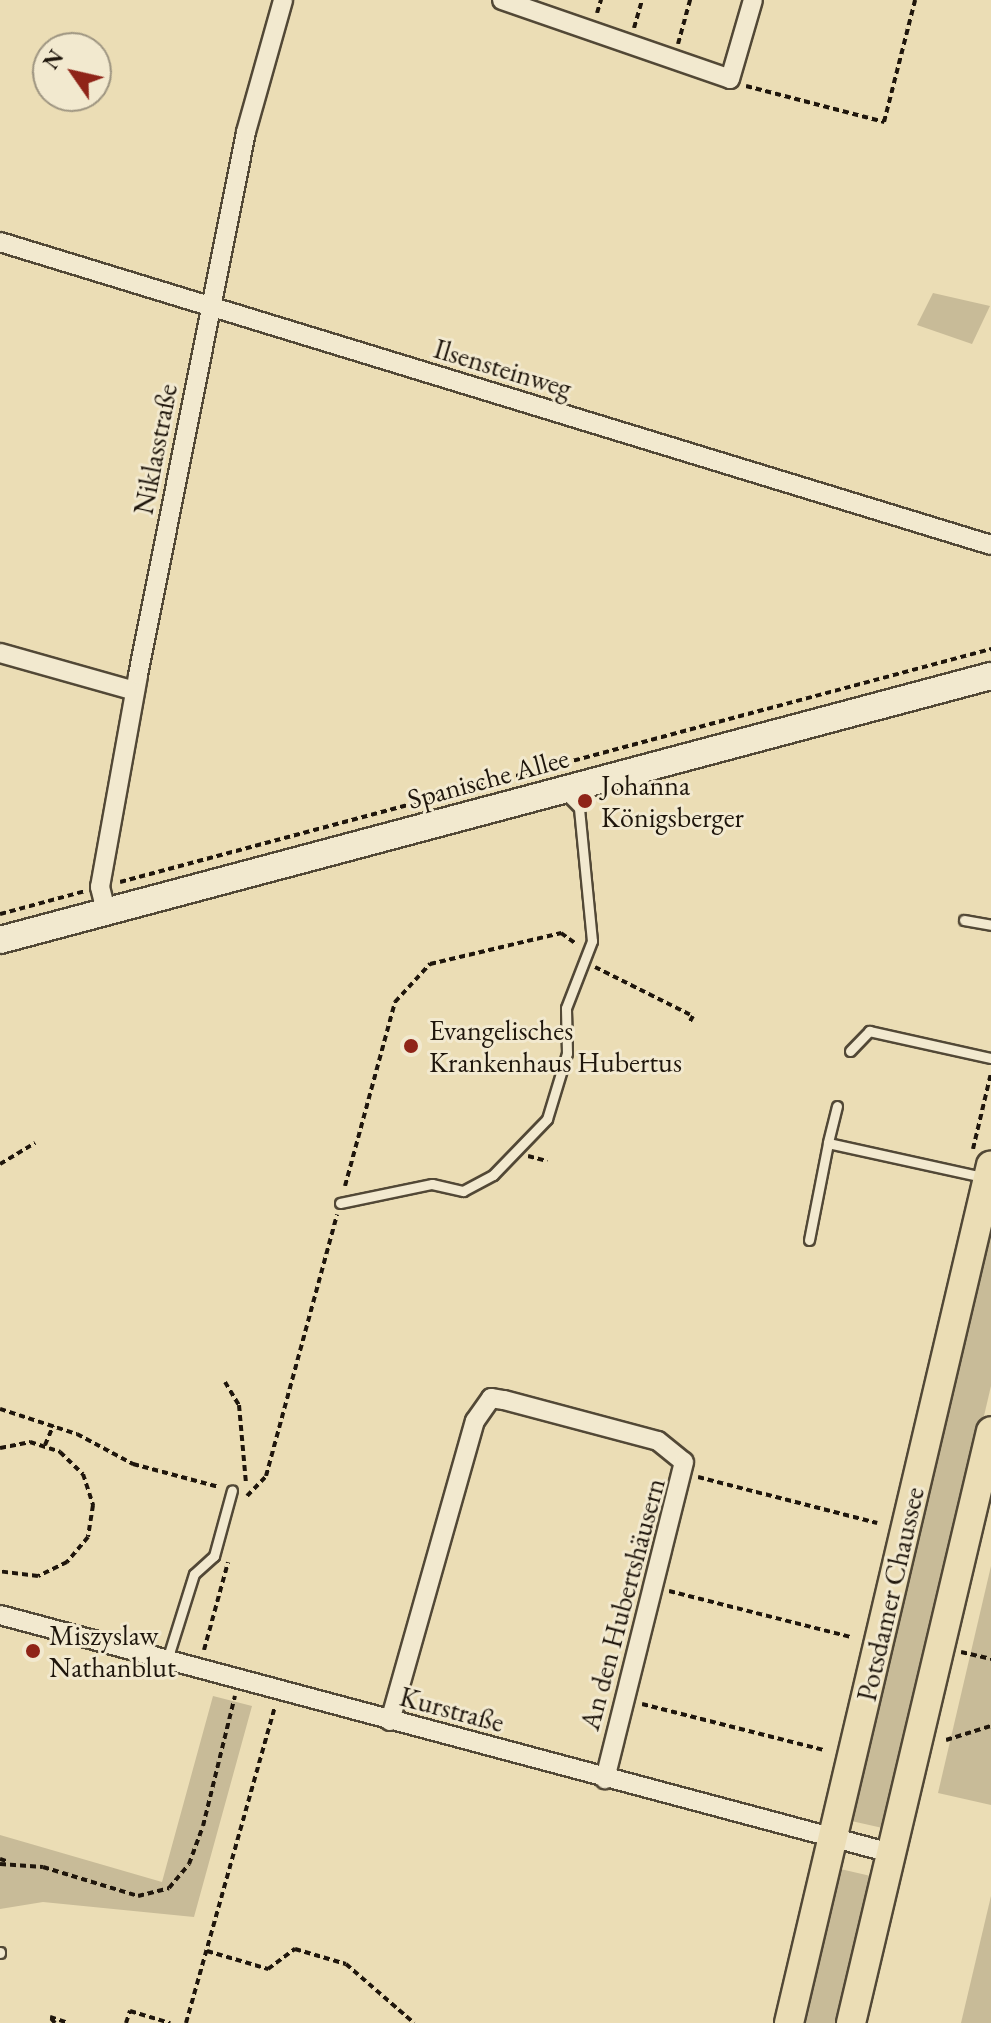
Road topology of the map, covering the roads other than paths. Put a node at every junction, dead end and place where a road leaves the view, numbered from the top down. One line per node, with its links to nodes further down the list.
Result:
1 (283, 0): 5 (street, Niklasstraße)
2 (502, 0): 3 (street)
3 (753, 0)
4 (0, 242): 5 (street, Ilsensteinweg)
5 (212, 308): 6 (street, Ilsensteinweg); 9 (street, Niklasstraße)
6 (991, 545)
7 (0, 653): 9 (street)
8 (991, 676): 10 (main road, Spanische Allee)
9 (135, 691): 11 (street, Niklasstraße)
10 (563, 791): 11 (main road, Spanische Allee); 20 (lane)
11 (106, 911): 14 (main road, Spanische Allee)
12 (964, 920): 13 (lane)
13 (991, 925)
14 (0, 940)
15 (850, 1051): 16 (lane)
16 (991, 1058)
17 (837, 1106): 18 (lane)
18 (828, 1143): 19 (lane); 21 (lane)
19 (989, 1172): 28 (main road, Potsdamer Chaussee)
20 (340, 1203)
21 (809, 1240)
22 (991, 1431): 29 (main road)
23 (232, 1490): 25 (lane)
24 (0, 1615): 25 (street, Kurstraße)
25 (167, 1660): 26 (street, Kurstraße)
26 (390, 1721): 27 (street, Kurstraße); 27 (street, An den Hubertshäusern)
27 (605, 1779): 28 (street, Kurstraße)
28 (833, 1838): 29 (street, Kurstraße); 30 (main road, Potsdamer Chaussee)
29 (891, 1853): 31 (main road)
30 (789, 2023)
31 (851, 2023)

